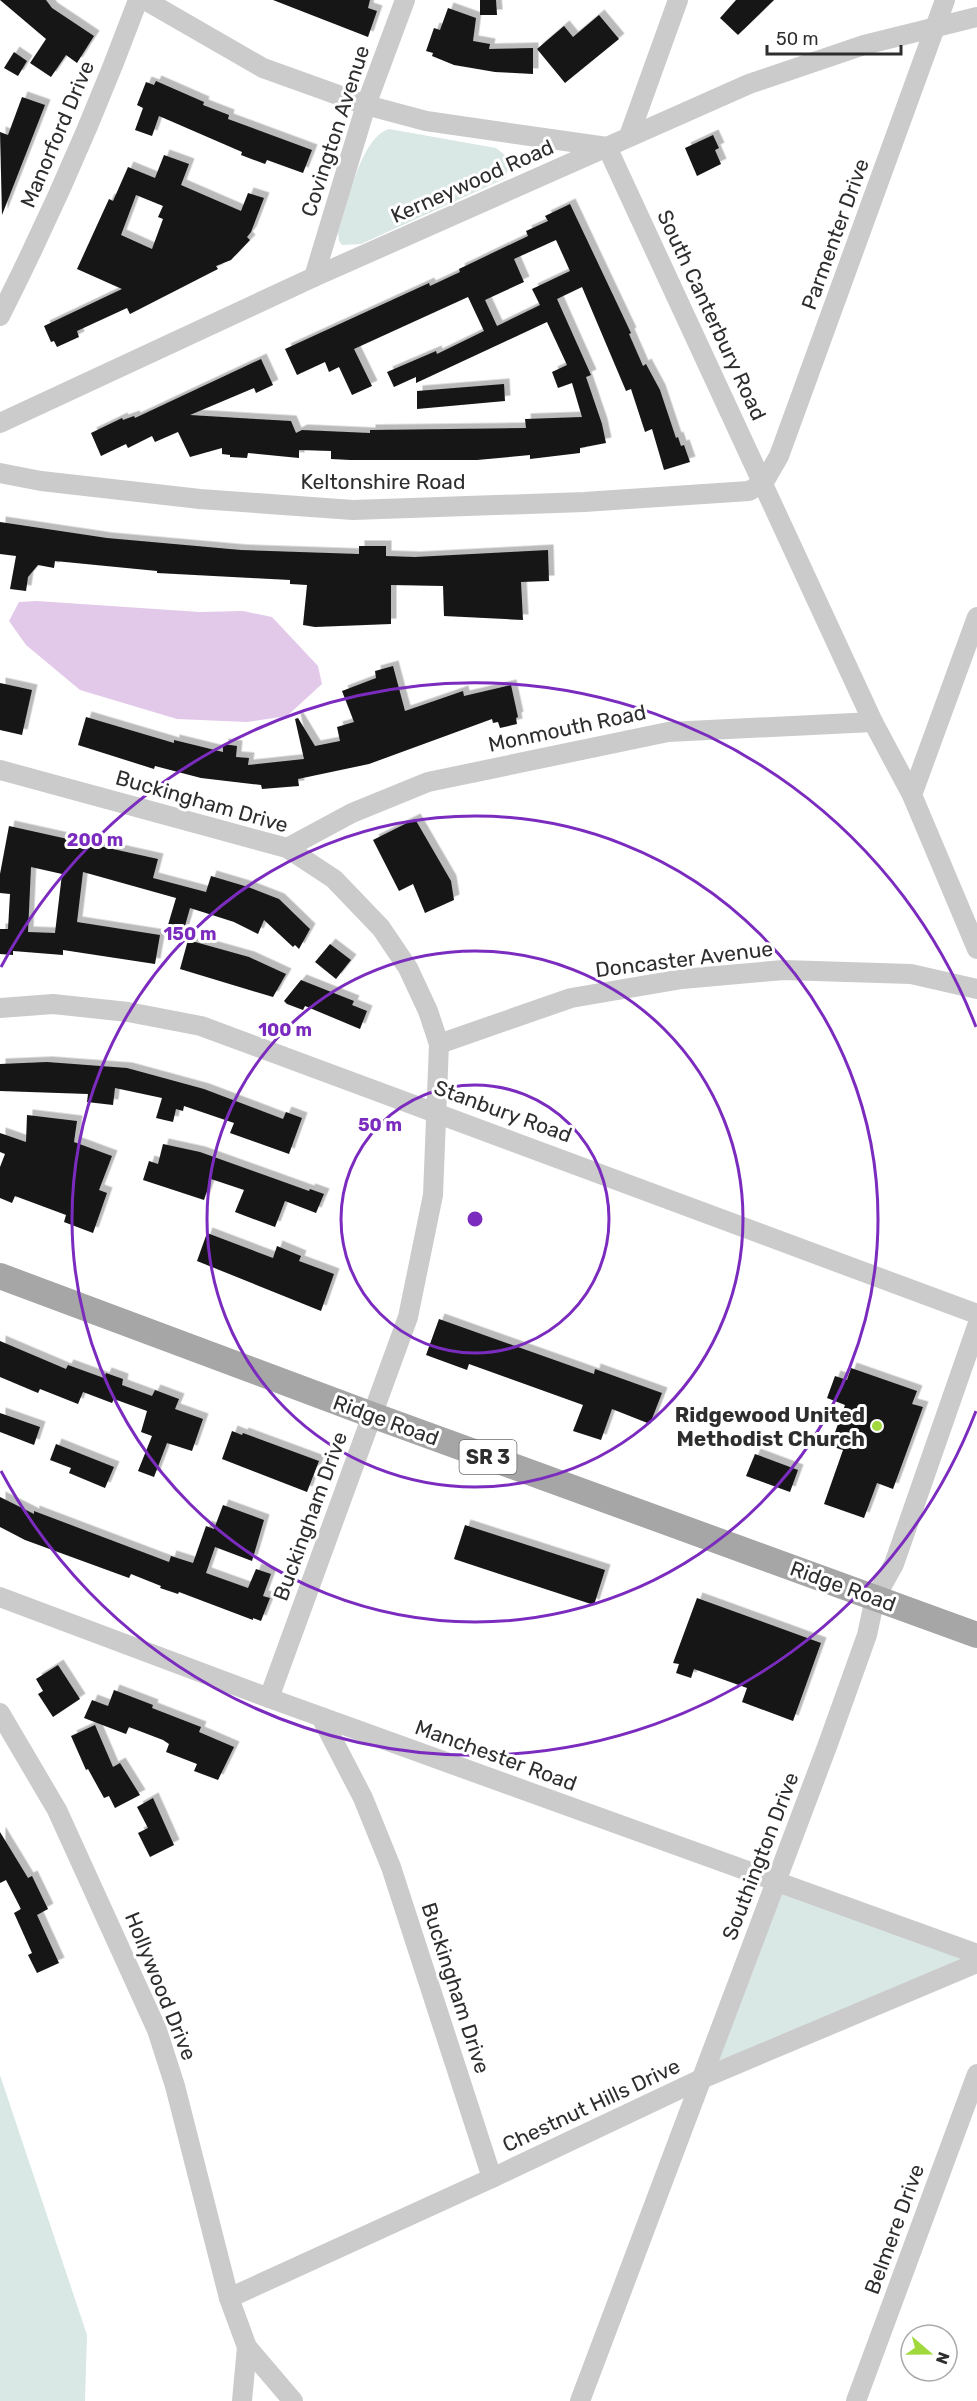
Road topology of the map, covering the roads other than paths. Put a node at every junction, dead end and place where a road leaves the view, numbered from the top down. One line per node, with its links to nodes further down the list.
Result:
1 (138, 0): 12 (street, Manorford Drive)
2 (145, 0): 8 (street)
3 (405, 0): 8 (street, Covington Avenue)
4 (678, 0): 9 (street)
5 (945, 0): 7 (street, Parmenter Drive)
6 (977, 17): 7 (street, Kerneywood Road)
7 (936, 25): 9 (street, Kerneywood Road); 15 (street, Parmenter Drive)
8 (366, 105): 10 (street); 11 (street, Covington Avenue)
9 (629, 136): 10 (street, Kerneywood Road)
10 (607, 147): 11 (street, Kerneywood Road); 15 (street, South Canterbury Road)
11 (314, 277): 13 (street, Kerneywood Road)
12 (0, 316)
13 (0, 423)
14 (0, 473): 15 (street, Keltonshire Road)
15 (764, 482): 17 (street, South Canterbury Road)
16 (977, 617): 19 (street)
17 (873, 722): 19 (street, South Canterbury Road); 20 (street, Monmouth Road)
18 (0, 770): 20 (street, Buckingham Drive)
19 (912, 795): 21 (street, South Canterbury Road)
20 (287, 848): 24 (street, Buckingham Drive)
21 (977, 949)
22 (977, 989): 24 (street, Doncaster Avenue)
23 (0, 1008): 25 (street, Stanbury Road)
24 (439, 1044): 25 (street, Buckingham Drive)
25 (436, 1111): 27 (street, Stanbury Road); 29 (street, Buckingham Drive)
26 (0, 1276): 29 (main road, Ridge Road / SR 3)
27 (977, 1314)
28 (977, 1326): 31 (street, Southington Drive)
29 (372, 1415): 31 (main road, Ridge Road / SR 3); 33 (street, Buckingham Drive)
30 (0, 1598): 33 (street, Manchester Road)
31 (875, 1598): 32 (main road, Ridge Road / SR 3); 36 (street, Southington Drive)
32 (977, 1635)
33 (269, 1698): 35 (street, Manchester Road)
34 (0, 1713): 42 (street, Hollywood Drive)
35 (321, 1717): 36 (street, Manchester Road); 41 (street, Buckingham Drive)
36 (776, 1882): 37 (street, Manchester Road); 40 (street, Southington Drive)
37 (977, 1954)
38 (977, 1963): 40 (street, Chestnut Hills Drive)
39 (977, 2074): 47 (street, Belmere Drive)
40 (699, 2080): 41 (street, Chestnut Hills Drive); 46 (street, Southington Drive)
41 (492, 2178): 42 (street, Chestnut Hills Drive)
42 (230, 2298): 43 (street, Hollywood Drive)
43 (247, 2347): 44 (street, Hollywood Drive); 45 (street)
44 (242, 2401)
45 (293, 2401)
46 (580, 2401)
47 (856, 2401)

